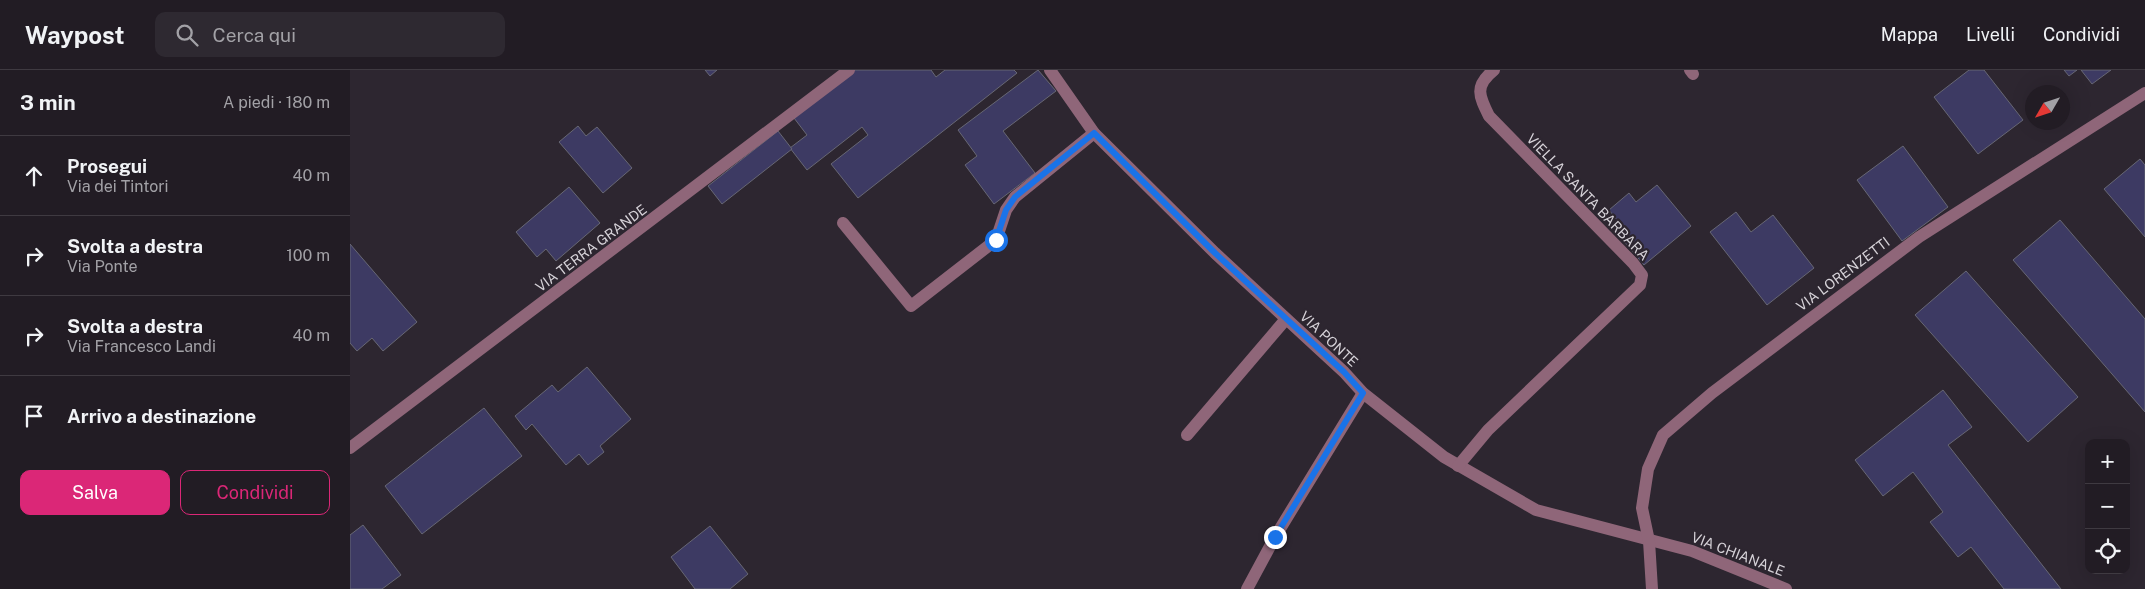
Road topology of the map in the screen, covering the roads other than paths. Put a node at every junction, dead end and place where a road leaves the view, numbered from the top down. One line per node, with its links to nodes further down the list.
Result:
1 (849, 70): 10 (street, VIA TERRA GRANDE)
2 (1050, 70): 5 (street, VIA PONTE)
3 (1494, 70): 11 (street, VIELLA SANTA BARBARA)
4 (2145, 93): 12 (street, VIA LORENZETTI)
5 (1094, 133): 6 (street); 7 (street, VIA PONTE)
6 (843, 223)
7 (1286, 319): 8 (street, VIA PONTE); 9 (street)
8 (1363, 393): 11 (street, VIA PONTE); 13 (street)
9 (1187, 435)
10 (350, 448)
11 (1458, 466): 12 (street, VIA PONTE)
12 (1649, 541): 14 (street, VIA LORENZETTI); 15 (street, VIA CHIANALE)
13 (1247, 589)
14 (1652, 589)
15 (1786, 589)

